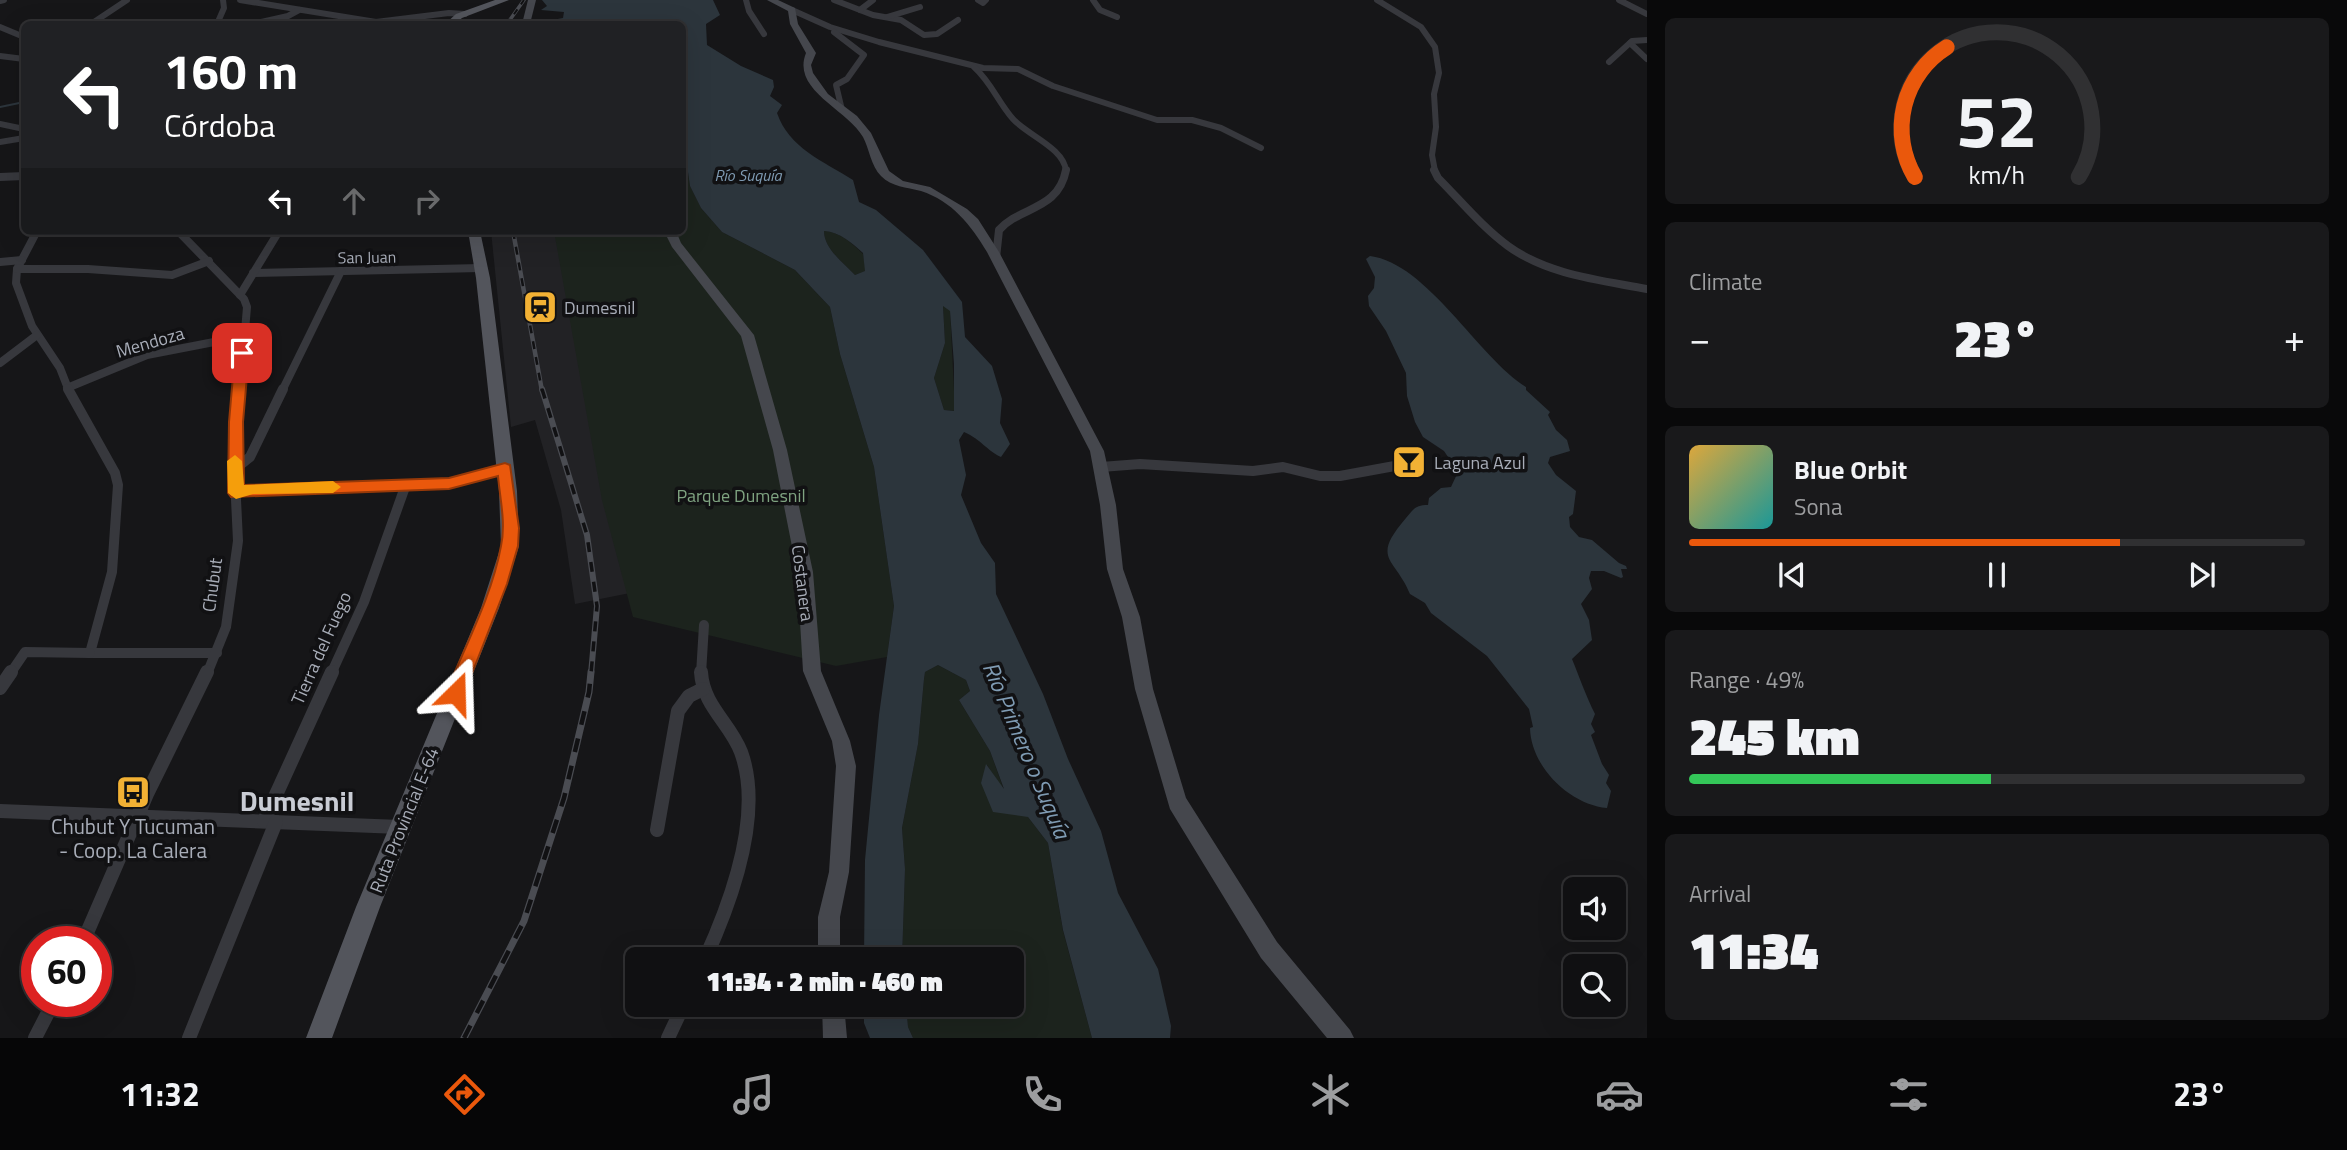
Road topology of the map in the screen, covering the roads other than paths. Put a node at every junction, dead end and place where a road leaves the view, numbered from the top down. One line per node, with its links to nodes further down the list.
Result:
1 (127, 0): 24 (street)
2 (223, 0): 25 (street)
3 (240, 0): 16 (street)
4 (504, 0): 20 (main road)
5 (532, 0): 30 (street)
6 (746, 0): 33 (street)
7 (771, 0): 17 (street)
8 (834, 0): 18 (street)
9 (873, 0): 18 (street)
10 (978, 0): 11 (street)
11 (986, 0)
12 (1093, 0): 21 (street)
13 (1377, 0): 62 (street)
14 (1619, 0): 19 (street)
15 (920, 7): 22 (street)
16 (299, 10): 26 (street); 27 (street)
17 (792, 10): 32 (street); 42 (street)
18 (860, 10): 22 (street)
19 (1647, 13)
20 (465, 14): 28 (street); 29 (main road)
21 (1117, 17)
22 (884, 18): 23 (street)
23 (958, 20)
24 (96, 21)
25 (218, 21)
26 (266, 21)
27 (375, 21)
28 (389, 21)
29 (453, 21)
30 (527, 21)
31 (0, 27): 34 (street)
32 (830, 27): 41 (street); 42 (street)
33 (764, 34)
34 (21, 36)
35 (1647, 40): 36 (street)
36 (1630, 43): 39 (street); 40 (street)
37 (0, 56): 38 (street)
38 (21, 59)
39 (1647, 59)
40 (1609, 62)
41 (972, 65): 47 (street); 55 (street)
42 (842, 110): 55 (street)
43 (0, 124): 44 (street)
44 (21, 128)
45 (21, 138): 46 (street)
46 (0, 142)
47 (1261, 148)
48 (21, 176): 49 (street)
49 (0, 177)
50 (35, 235): 58 (street)
51 (182, 235): 56 (street)
52 (277, 235): 61 (street)
53 (475, 235): 59 (main road, Ruta Provincial E-64)
54 (672, 235): 86 (street, Costanera)
55 (996, 258): 69 (street)
56 (209, 261): 58 (street); 63 (street)
57 (0, 262): 58 (street)
58 (20, 265): 64 (street)
59 (481, 268): 60 (street, San Juan); 71 (main road, Ruta Provincial E-64)
60 (341, 271): 61 (street, San Juan); 70 (street)
61 (253, 273): 63 (street)
62 (1647, 289)
63 (240, 295): 65 (street, Chubut)
64 (37, 335): 66 (street); 67 (street)
65 (245, 336): 67 (street, Mendoza); 70 (street, Chubut)
66 (0, 363)
67 (67, 388): 75 (street)
68 (1401, 465): 69 (street)
69 (1101, 467): 95 (street)
70 (235, 469): 73 (street, Chubut)
71 (505, 469): 72 (street); 82 (main road, Ruta Provincial E-64)
72 (405, 487): 73 (street); 81 (street, Tierra del Fuego)
73 (236, 493): 76 (street, Chubut)
74 (704, 625): 78 (street)
75 (90, 653): 76 (street); 77 (street)
76 (217, 653): 80 (street, Chubut)
77 (0, 688)
78 (703, 689): 83 (street); 85 (street)
79 (0, 811): 80 (street)
80 (138, 818): 81 (street); 84 (street, Chubut)
81 (270, 822): 82 (street); 91 (street, Tierra del Fuego)
82 (400, 827): 92 (main road, Ruta Provincial E-64)
83 (657, 830)
84 (90, 926)
85 (710, 947)
86 (829, 947)
87 (46, 1017): 90 (street)
88 (678, 1017): 93 (street)
89 (834, 1017): 94 (street)
90 (35, 1038)
91 (189, 1038)
92 (319, 1038)
93 (668, 1038)
94 (835, 1038)
95 (1342, 1038)

